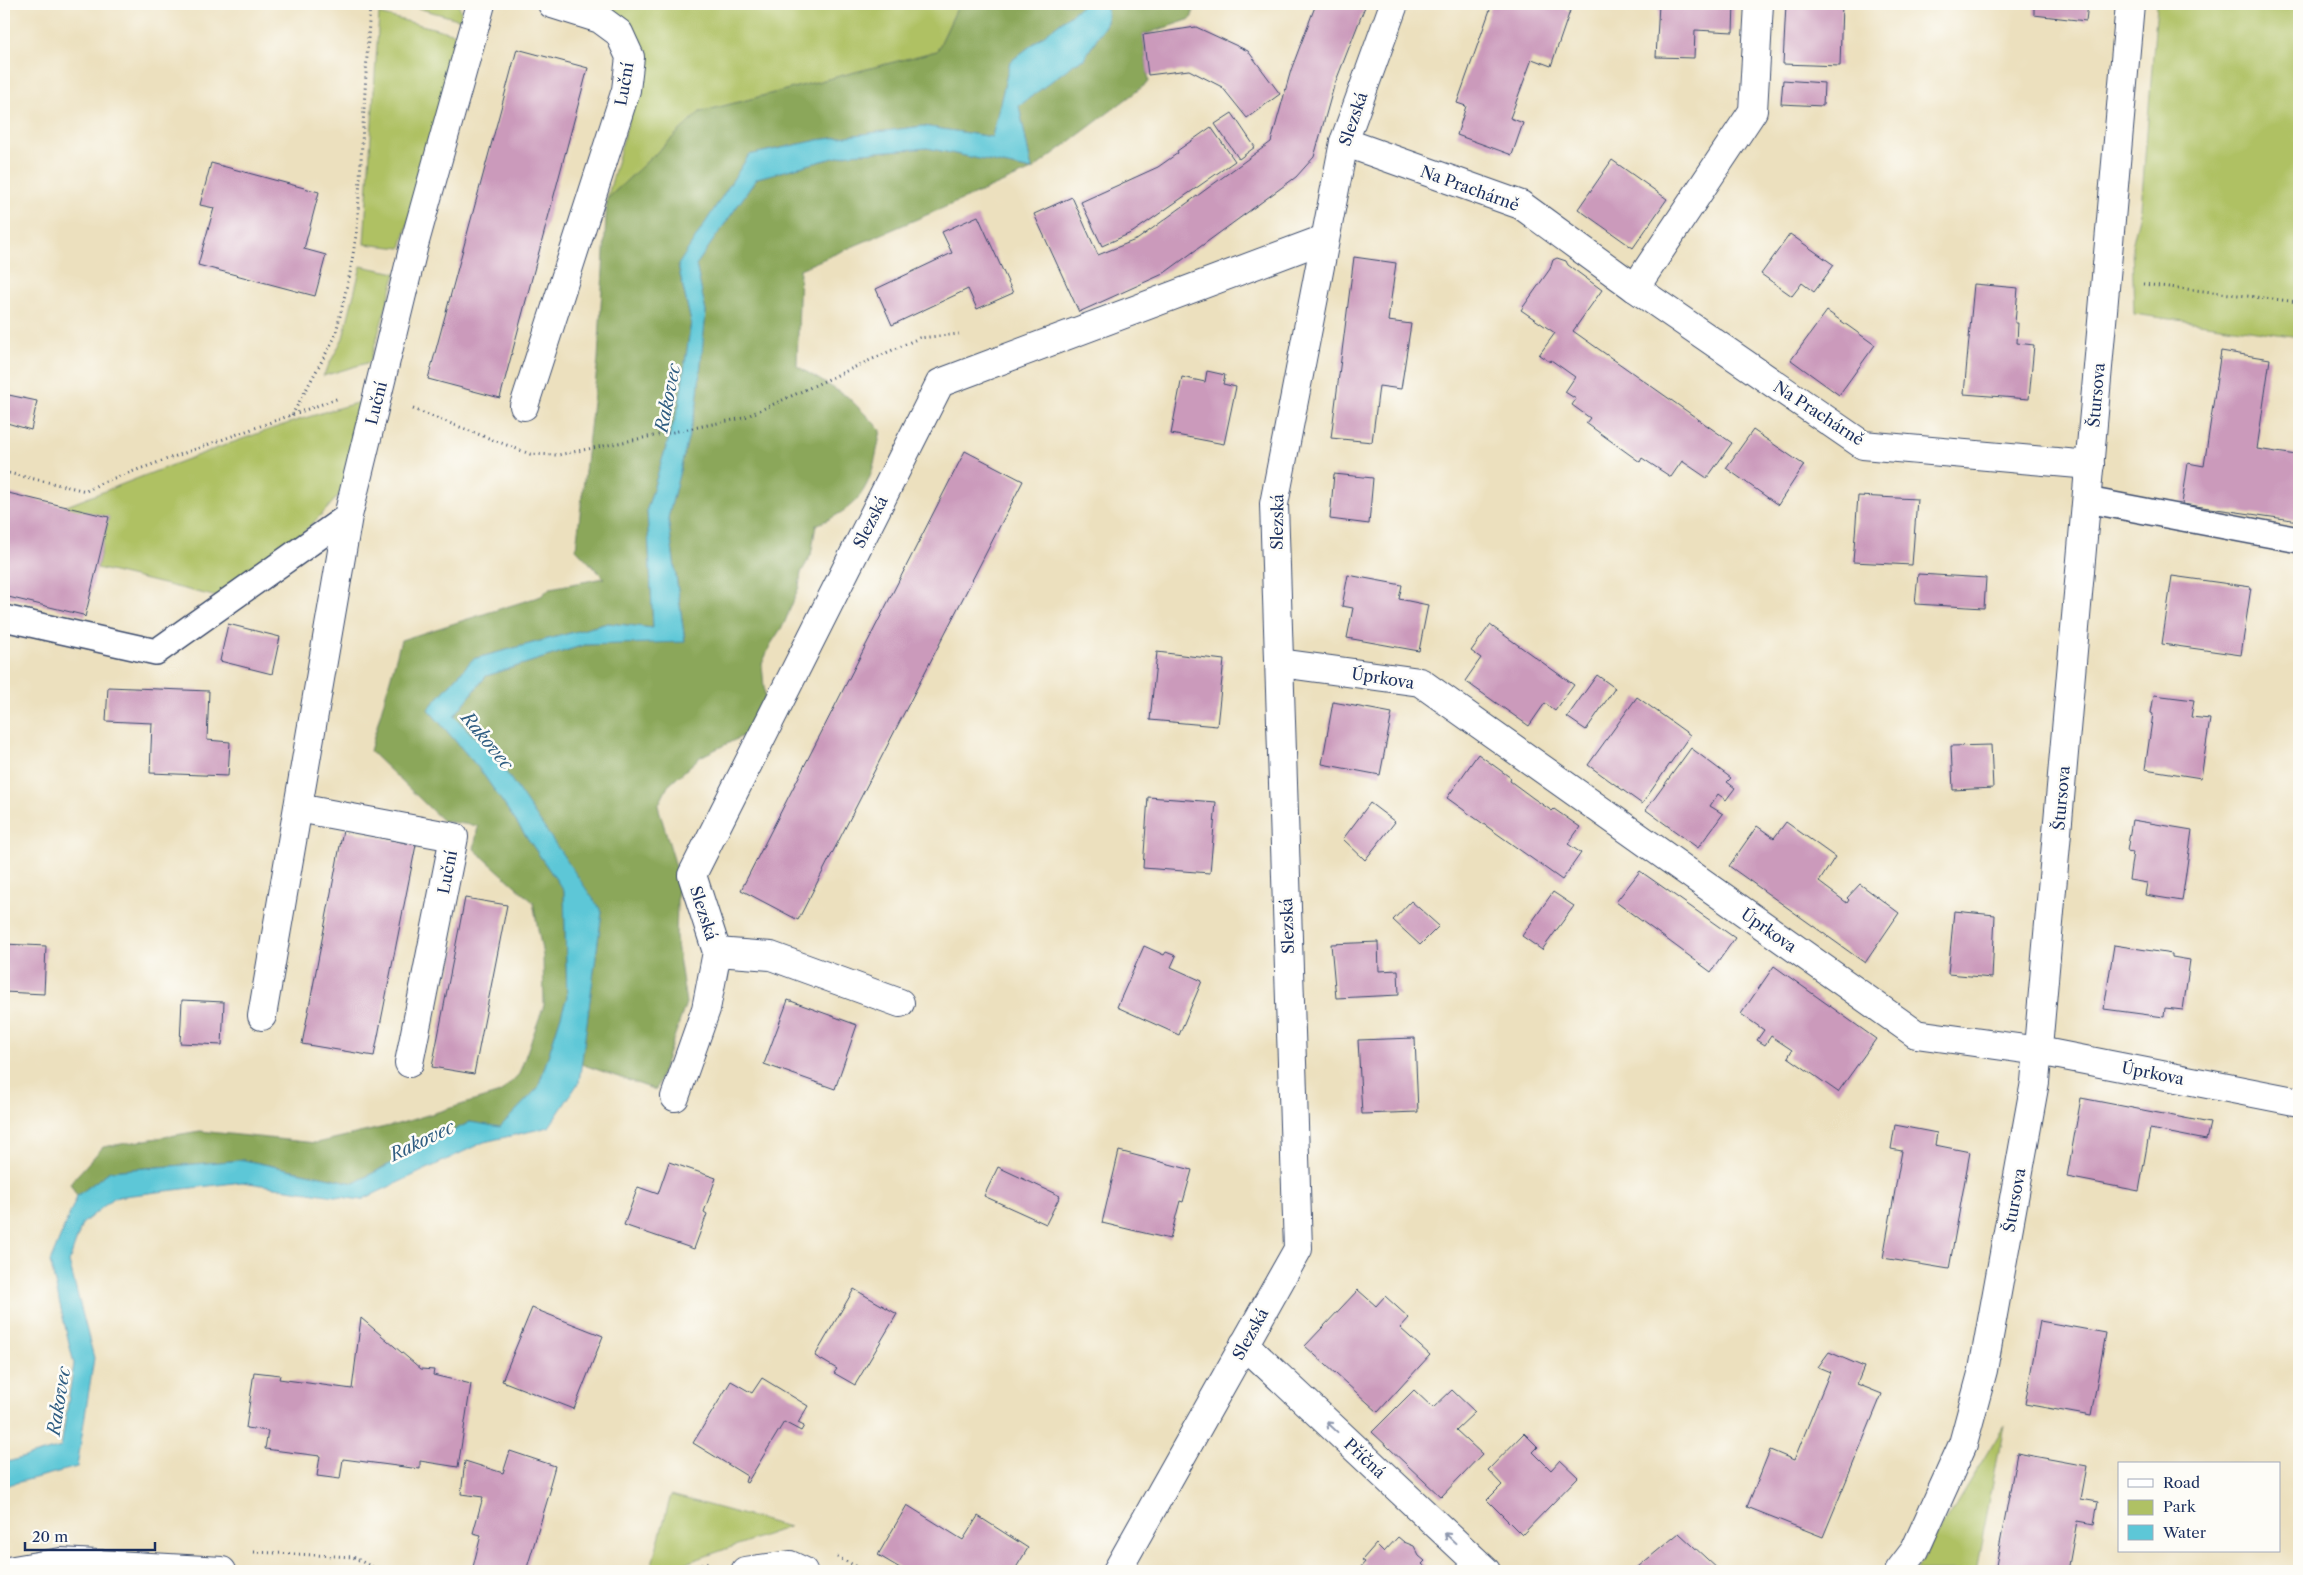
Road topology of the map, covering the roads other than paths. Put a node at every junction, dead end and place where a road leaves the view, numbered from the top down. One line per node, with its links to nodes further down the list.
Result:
1 (481, 4): 12 (street, Luční)
2 (552, 4): 9 (street, Luční)
3 (1394, 4): 6 (street, Slezská)
4 (1760, 4): 8 (street)
5 (2130, 4): 10 (street, Štursova)
6 (1344, 142): 7 (street, Slezská); 8 (street, Na Prachárně)
7 (1324, 239): 15 (street, Slezská); 17 (street, Slezská)
8 (1635, 288): 10 (street, Na Prachárně)
9 (524, 406)
10 (2090, 465): 11 (street, Štursova)
11 (2087, 500): 13 (lane); 20 (street, Štursova)
12 (348, 516): 14 (lane); 16 (street, Luční)
13 (2299, 540)
14 (4, 618)
15 (1280, 664): 20 (street, Úprkova); 24 (street, Slezská)
16 (298, 808): 19 (street, Luční); 21 (street, Luční)
17 (717, 952): 18 (street, Slezská); 22 (street, Slezská)
18 (900, 1003)
19 (262, 1016)
20 (2038, 1050): 23 (street, Úprkova); 31 (street, Štursova)
21 (409, 1063)
22 (675, 1097)
23 (2299, 1102)
24 (1244, 1344): 29 (street, Slezská); 30 (street, Příčná, one-way to 24)
25 (8, 1571): 26 (street)
26 (222, 1571)
27 (745, 1571): 28 (street)
28 (803, 1571)
29 (1117, 1571)
30 (1486, 1571)
31 (1899, 1571)

